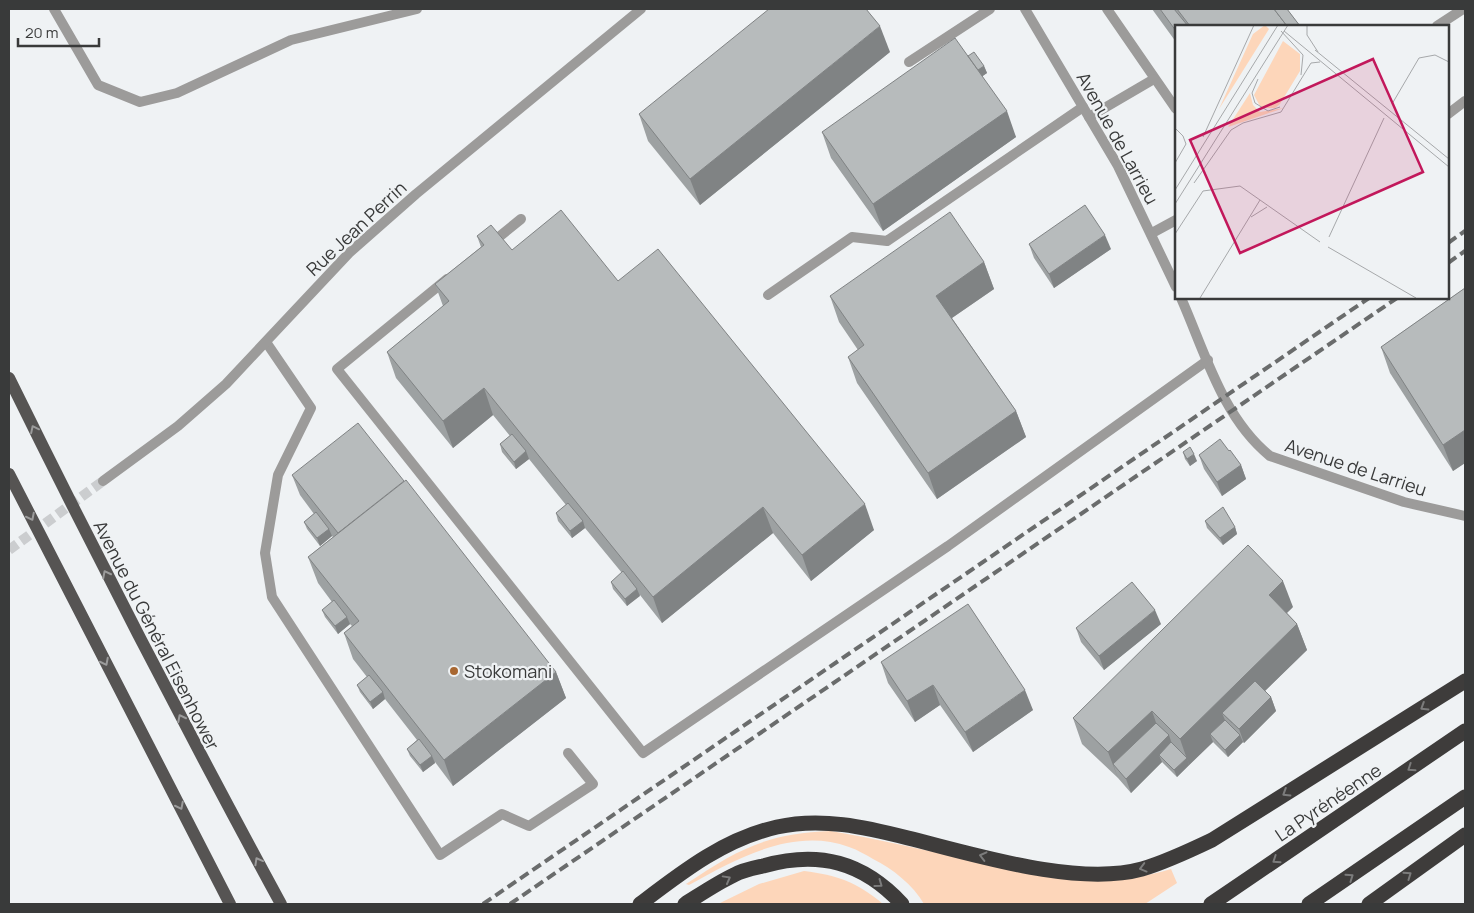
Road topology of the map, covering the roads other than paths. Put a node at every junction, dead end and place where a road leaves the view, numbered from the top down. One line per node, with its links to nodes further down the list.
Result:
1 (54, 9): 2 (street)
2 (418, 9)
3 (641, 9): 24 (street, Rue Jean Perrin)
4 (990, 9): 9 (street)
5 (1025, 9): 12 (street, Avenue de Larrieu)
6 (1107, 9): 10 (street)
7 (1463, 9): 8 (street)
8 (1439, 25)
9 (909, 62)
10 (1154, 79): 13 (street); 15 (street)
11 (1465, 101): 14 (street)
12 (1083, 107): 15 (street, Avenue de Larrieu); 22 (street)
13 (1175, 108)
14 (1449, 113)
15 (1089, 117): 18 (street, Avenue de Larrieu)
16 (521, 219): 19 (street)
17 (1175, 221): 18 (street)
18 (1152, 233): 21 (street, Avenue de Larrieu)
19 (483, 251)
20 (460, 269): 25 (street)
21 (1175, 285)
22 (768, 295)
23 (1181, 299): 25 (street, Avenue de Larrieu)
24 (266, 342): 28 (street, Rue Jean Perrin); 32 (street)
25 (1208, 360): 29 (street, Avenue de Larrieu)
26 (9, 378): 36 (main road, Avenue du Général Eisenhower, one-way to 26)
27 (9, 474): 35 (main road, one-way to 35)
28 (103, 481)
29 (1465, 516)
30 (1465, 681): 37 (highway, one-way to 37)
31 (1465, 731): 40 (highway, La Pyrénéenne, one-way to 40)
32 (568, 753)
33 (1465, 797): 41 (highway, one-way to 33)
34 (1465, 835): 42 (highway, one-way to 34)
35 (230, 904)
36 (282, 904)
37 (640, 904)
38 (685, 904): 39 (highway, one-way to 39)
39 (902, 904)
40 (1211, 904)
41 (1309, 904)
42 (1369, 904)

